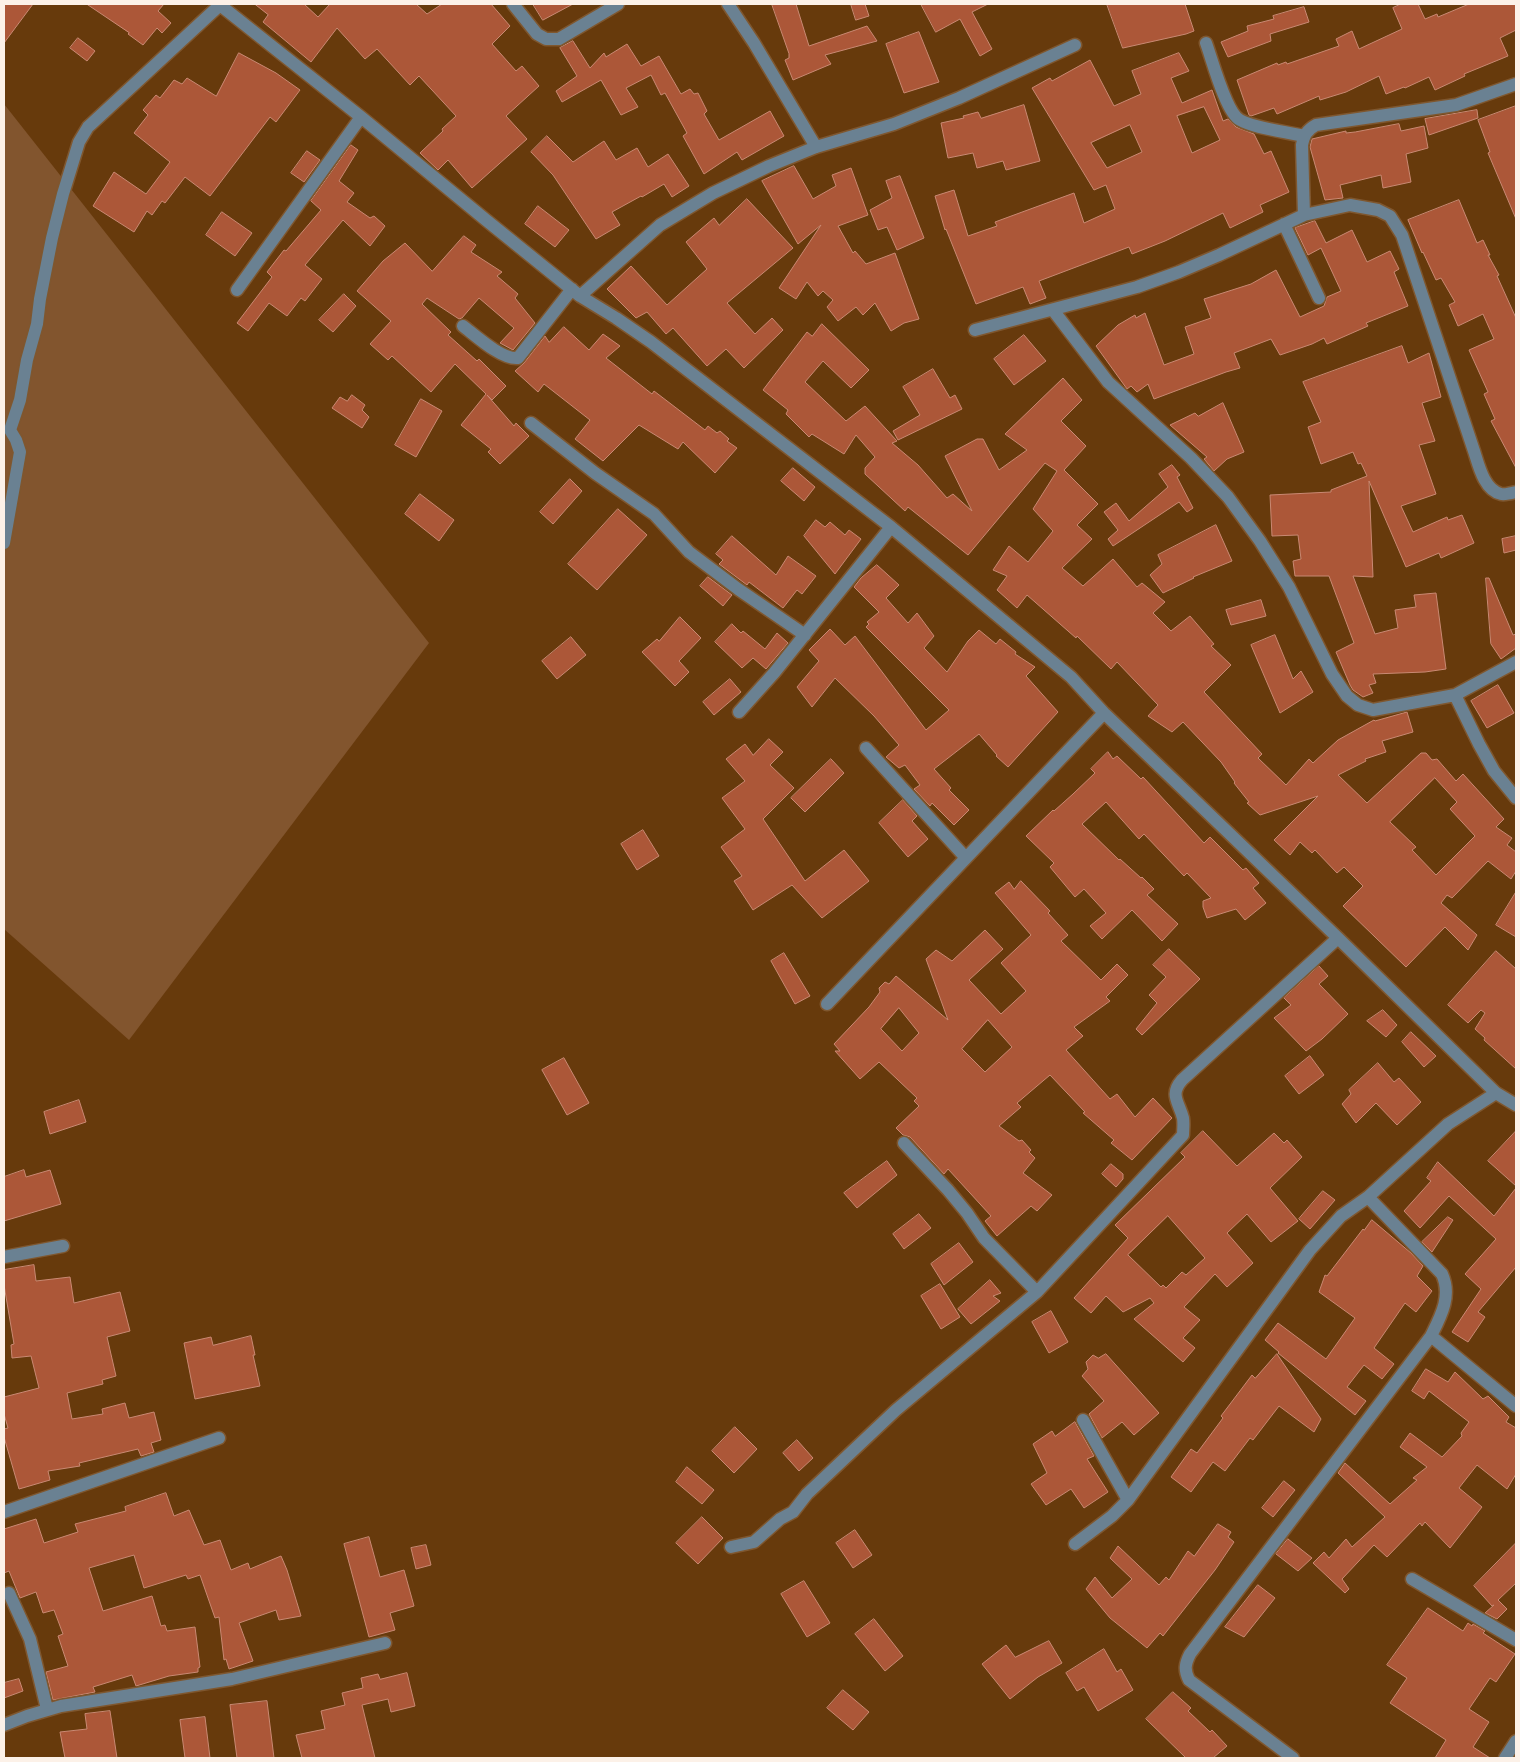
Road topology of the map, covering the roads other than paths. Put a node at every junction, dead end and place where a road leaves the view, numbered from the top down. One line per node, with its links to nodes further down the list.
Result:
1 (220, 4): 8 (street); 20 (street)
2 (513, 4): 3 (street)
3 (618, 4)
4 (728, 4): 10 (street)
5 (1206, 43): 9 (street)
6 (1075, 44): 10 (street)
7 (1516, 84): 9 (street)
8 (361, 117): 13 (street); 14 (street)
9 (1304, 136): 11 (street)
10 (816, 147): 14 (street)
11 (1304, 214): 12 (street); 21 (street)
12 (1284, 224): 15 (street); 16 (street)
13 (238, 290)
14 (576, 292): 17 (street); 22 (street)
15 (1319, 298)
16 (1053, 310): 18 (street); 26 (street)
17 (463, 326)
18 (975, 330)
19 (531, 423): 24 (street)
20 (7, 432): 23 (street)
21 (1516, 492)
22 (891, 527): 24 (street); 28 (street)
23 (4, 543)
24 (805, 634): 27 (street)
25 (1516, 662): 26 (street)
26 (1455, 695): 30 (street)
27 (739, 712)
28 (1104, 713): 31 (street); 32 (street)
29 (866, 748): 31 (street)
30 (1516, 798)
31 (966, 858): 33 (street)
32 (1338, 938): 34 (street); 40 (street)
33 (827, 1004)
34 (1496, 1093): 35 (street); 37 (street)
35 (1516, 1105)
36 (904, 1143): 40 (street)
37 (1368, 1197): 41 (street); 45 (street)
38 (63, 1246): 39 (street)
39 (4, 1257)
40 (1037, 1292): 48 (street)
41 (1431, 1336): 42 (street); 56 (street)
42 (1516, 1406)
43 (1083, 1420): 45 (street)
44 (219, 1438): 46 (street)
45 (1128, 1500): 47 (street)
46 (4, 1512)
47 (1075, 1544)
48 (731, 1547)
49 (1412, 1578): 51 (street)
50 (9, 1593): 53 (street)
51 (1516, 1640)
52 (385, 1642): 53 (street)
53 (47, 1709): 54 (street)
54 (4, 1725)
55 (1516, 1741): 57 (street)
56 (1293, 1758)
57 (1505, 1758)

